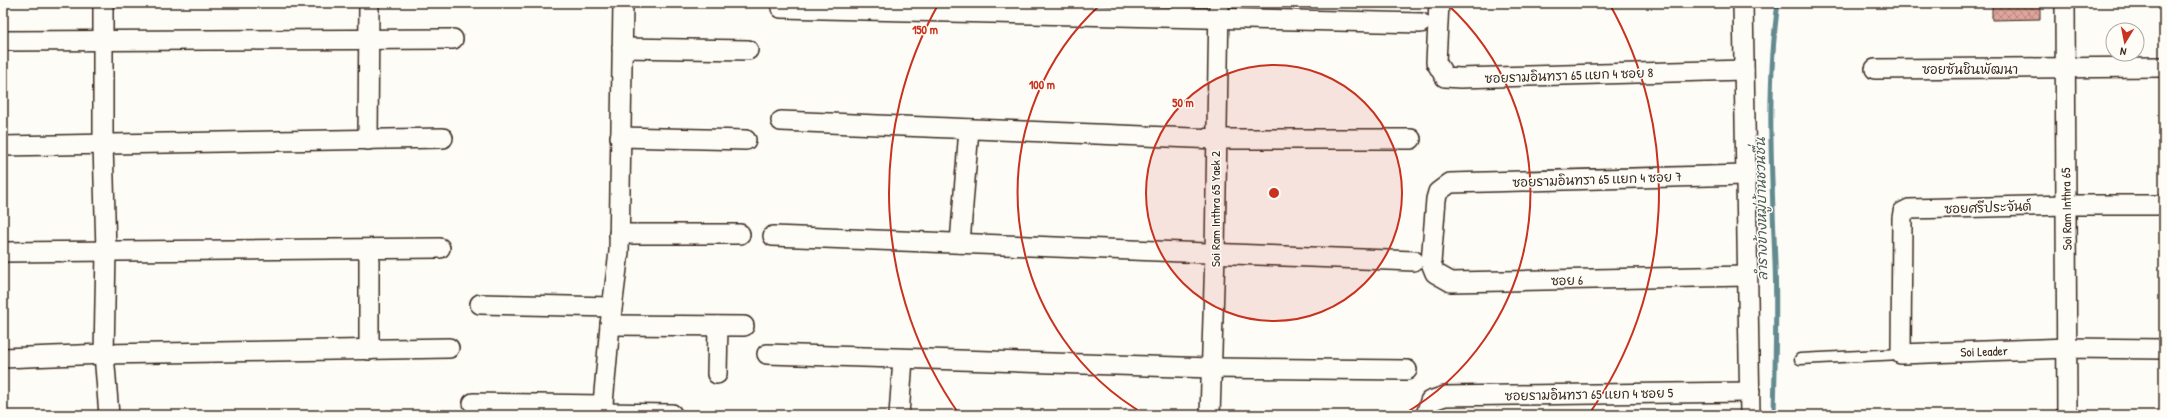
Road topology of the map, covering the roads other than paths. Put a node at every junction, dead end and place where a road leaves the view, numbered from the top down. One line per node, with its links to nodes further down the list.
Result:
1 (103, 3): 12 (street)
2 (369, 3): 11 (street)
3 (623, 3): 15 (street)
4 (1439, 3): 10 (street)
5 (1743, 3): 20 (street)
6 (2066, 3): 19 (street, Soi Ram Inthra 65)
7 (781, 8): 8 (street)
8 (978, 8): 9 (street)
9 (1219, 10): 10 (street); 25 (street, Soi Ram Inthra 65 Yaek 2)
10 (1429, 25): 20 (street, ซอยรามอินทรา 65 แยก 4 ซอย 8)
11 (369, 38): 12 (street); 13 (street); 27 (street)
12 (104, 39): 14 (street); 29 (street)
13 (453, 39)
14 (3, 41)
15 (622, 48): 16 (street); 23 (street)
16 (748, 50)
17 (2164, 68): 19 (street, ซอยซันชินพัฒนา)
18 (1875, 69): 19 (street, ซอยซันชินพัฒนา)
19 (2065, 69): 33 (street, Soi Ram Inthra 65)
20 (1744, 70): 31 (street)
21 (781, 120): 22 (street)
22 (968, 128): 25 (street); 38 (street)
23 (620, 137): 28 (street); 35 (street)
24 (443, 138): 27 (street)
25 (1216, 139): 26 (street); 43 (street, Soi Ram Inthra 65 Yaek 2)
26 (1411, 139)
27 (368, 140): 29 (street)
28 (746, 140)
29 (103, 144): 30 (street); 41 (street)
30 (3, 146)
31 (1745, 175): 32 (street, ซอยรามอินทรา 65 แยก 4 ซอย 7); 45 (street)
32 (1450, 183): 45 (street, ซอย 6)
33 (2066, 204): 34 (street, ซอยศรีประจันต์); 51 (street, Soi Ram Inthra 65); 56 (street, ซอยศรีประจันต์)
34 (2164, 205)
35 (619, 234): 36 (street); 47 (street)
36 (740, 234)
37 (772, 236): 38 (street)
38 (960, 243): 43 (street)
39 (440, 248): 40 (street)
40 (369, 249): 41 (street); 53 (street)
41 (106, 251): 42 (street); 54 (street)
42 (3, 252)
43 (1215, 253): 44 (street); 60 (street, Soi Ram Inthra 65 Yaek 2)
44 (1414, 261)
45 (1747, 276): 63 (street)
46 (480, 304): 47 (street)
47 (611, 316): 48 (street); 66 (street)
48 (718, 326): 49 (street); 62 (street)
49 (744, 326)
50 (449, 348): 53 (street)
51 (2067, 348): 52 (street, Soi Leader); 56 (street, Soi Leader); 72 (street, Soi Ram Inthra 65)
52 (2164, 349)
53 (368, 350): 54 (street)
54 (104, 354): 57 (street); 68 (street)
55 (768, 354): 58 (street)
56 (1901, 354): 59 (lane)
57 (3, 358)
58 (903, 359): 60 (street); 69 (street)
59 (1800, 359)
60 (1212, 368): 61 (street); 70 (street, Soi Ram Inthra 65 Yaek 2)
61 (1407, 370)
62 (717, 374)
63 (1750, 392): 65 (street, ซอยรามอินทรา 65 แยก 4 ซอย 5); 71 (street)
64 (472, 403): 66 (street)
65 (1428, 408)
66 (603, 411): 67 (street)
67 (672, 414)
68 (109, 415)
69 (899, 415)
70 (1210, 415)
71 (1750, 415)
72 (2067, 415)

